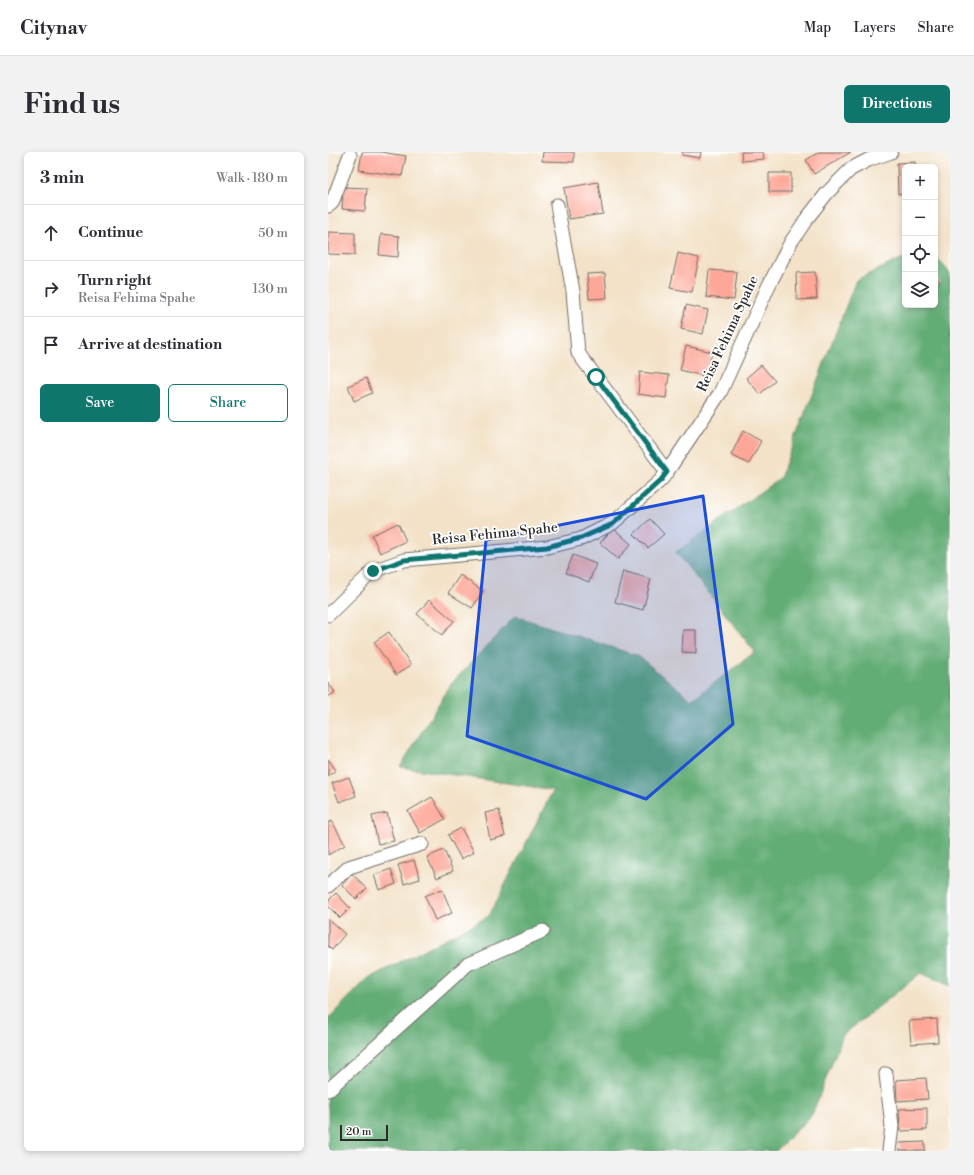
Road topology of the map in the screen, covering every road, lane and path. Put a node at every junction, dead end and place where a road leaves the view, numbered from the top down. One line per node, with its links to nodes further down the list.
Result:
1 (891, 152): 5 (street, Reisa Fehima Spahe)
2 (350, 155): 4 (street)
3 (557, 205): 5 (street)
4 (328, 206)
5 (667, 472): 6 (street, Reisa Fehima Spahe)
6 (328, 615)
7 (422, 844): 8 (street)
8 (328, 886)
9 (543, 931): 11 (street)
10 (886, 1074): 12 (street)
11 (328, 1090)
12 (889, 1151)

